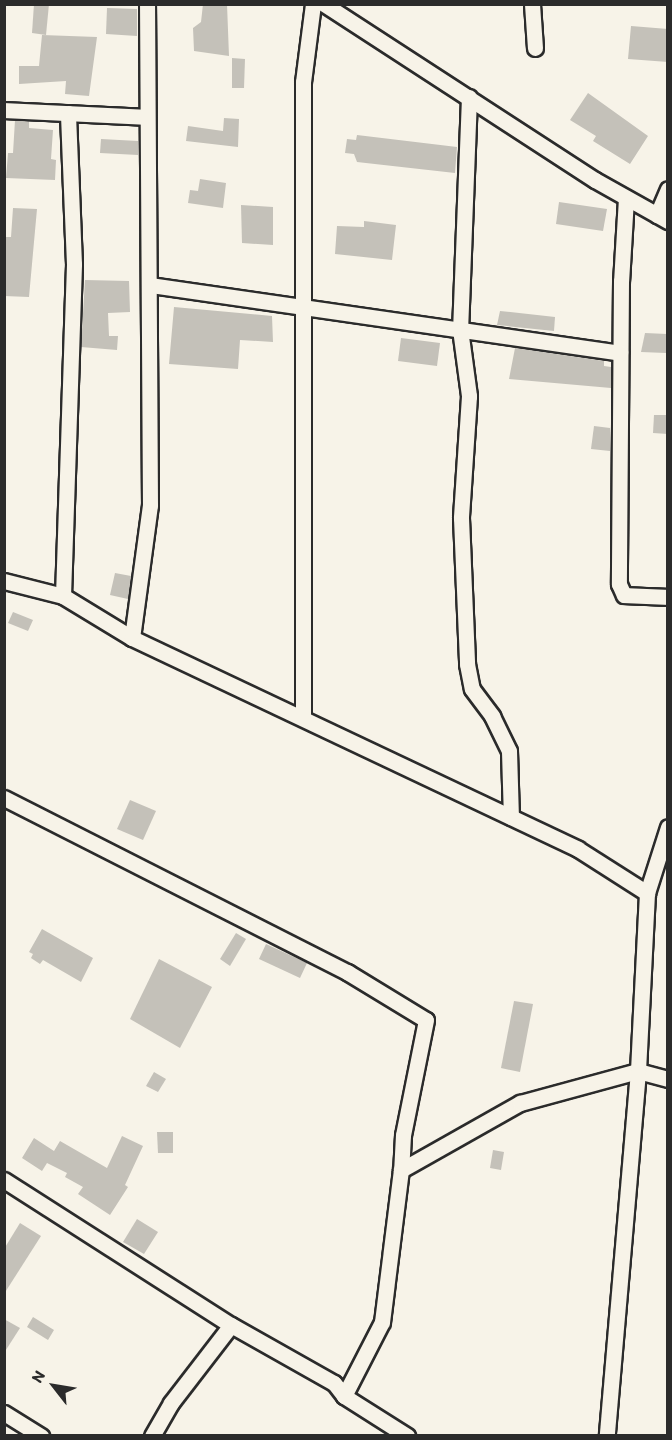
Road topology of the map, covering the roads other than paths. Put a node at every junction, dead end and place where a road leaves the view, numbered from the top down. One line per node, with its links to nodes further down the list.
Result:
1 (147, 4): 9 (street)
2 (313, 4): 14 (street)
3 (324, 4): 6 (street)
4 (532, 4): 5 (street)
5 (535, 48)
6 (469, 97): 11 (street); 15 (street)
7 (4, 110): 8 (street)
8 (68, 113): 9 (street); 18 (street)
9 (147, 117): 13 (street)
10 (668, 189): 12 (street)
11 (626, 198): 12 (street); 16 (street)
12 (662, 218)
13 (150, 285): 14 (street); 20 (street)
14 (301, 307): 15 (street); 21 (street)
15 (460, 329): 16 (street); 23 (street)
16 (620, 354): 19 (street)
17 (4, 581): 18 (street)
18 (63, 596): 20 (street)
19 (668, 597)
20 (132, 638): 21 (street)
21 (303, 717): 23 (street)
22 (4, 798): 28 (street)
23 (511, 817): 25 (street)
24 (668, 827): 25 (street)
25 (647, 893): 26 (street)
26 (638, 1071): 27 (street); 28 (street); 36 (street)
27 (668, 1079)
28 (401, 1170): 31 (street)
29 (4, 1180): 30 (street)
30 (231, 1325): 31 (street); 34 (street)
31 (344, 1396): 35 (street)
32 (4, 1413): 33 (street)
33 (41, 1436)
34 (152, 1436)
35 (407, 1436)
36 (607, 1436)

